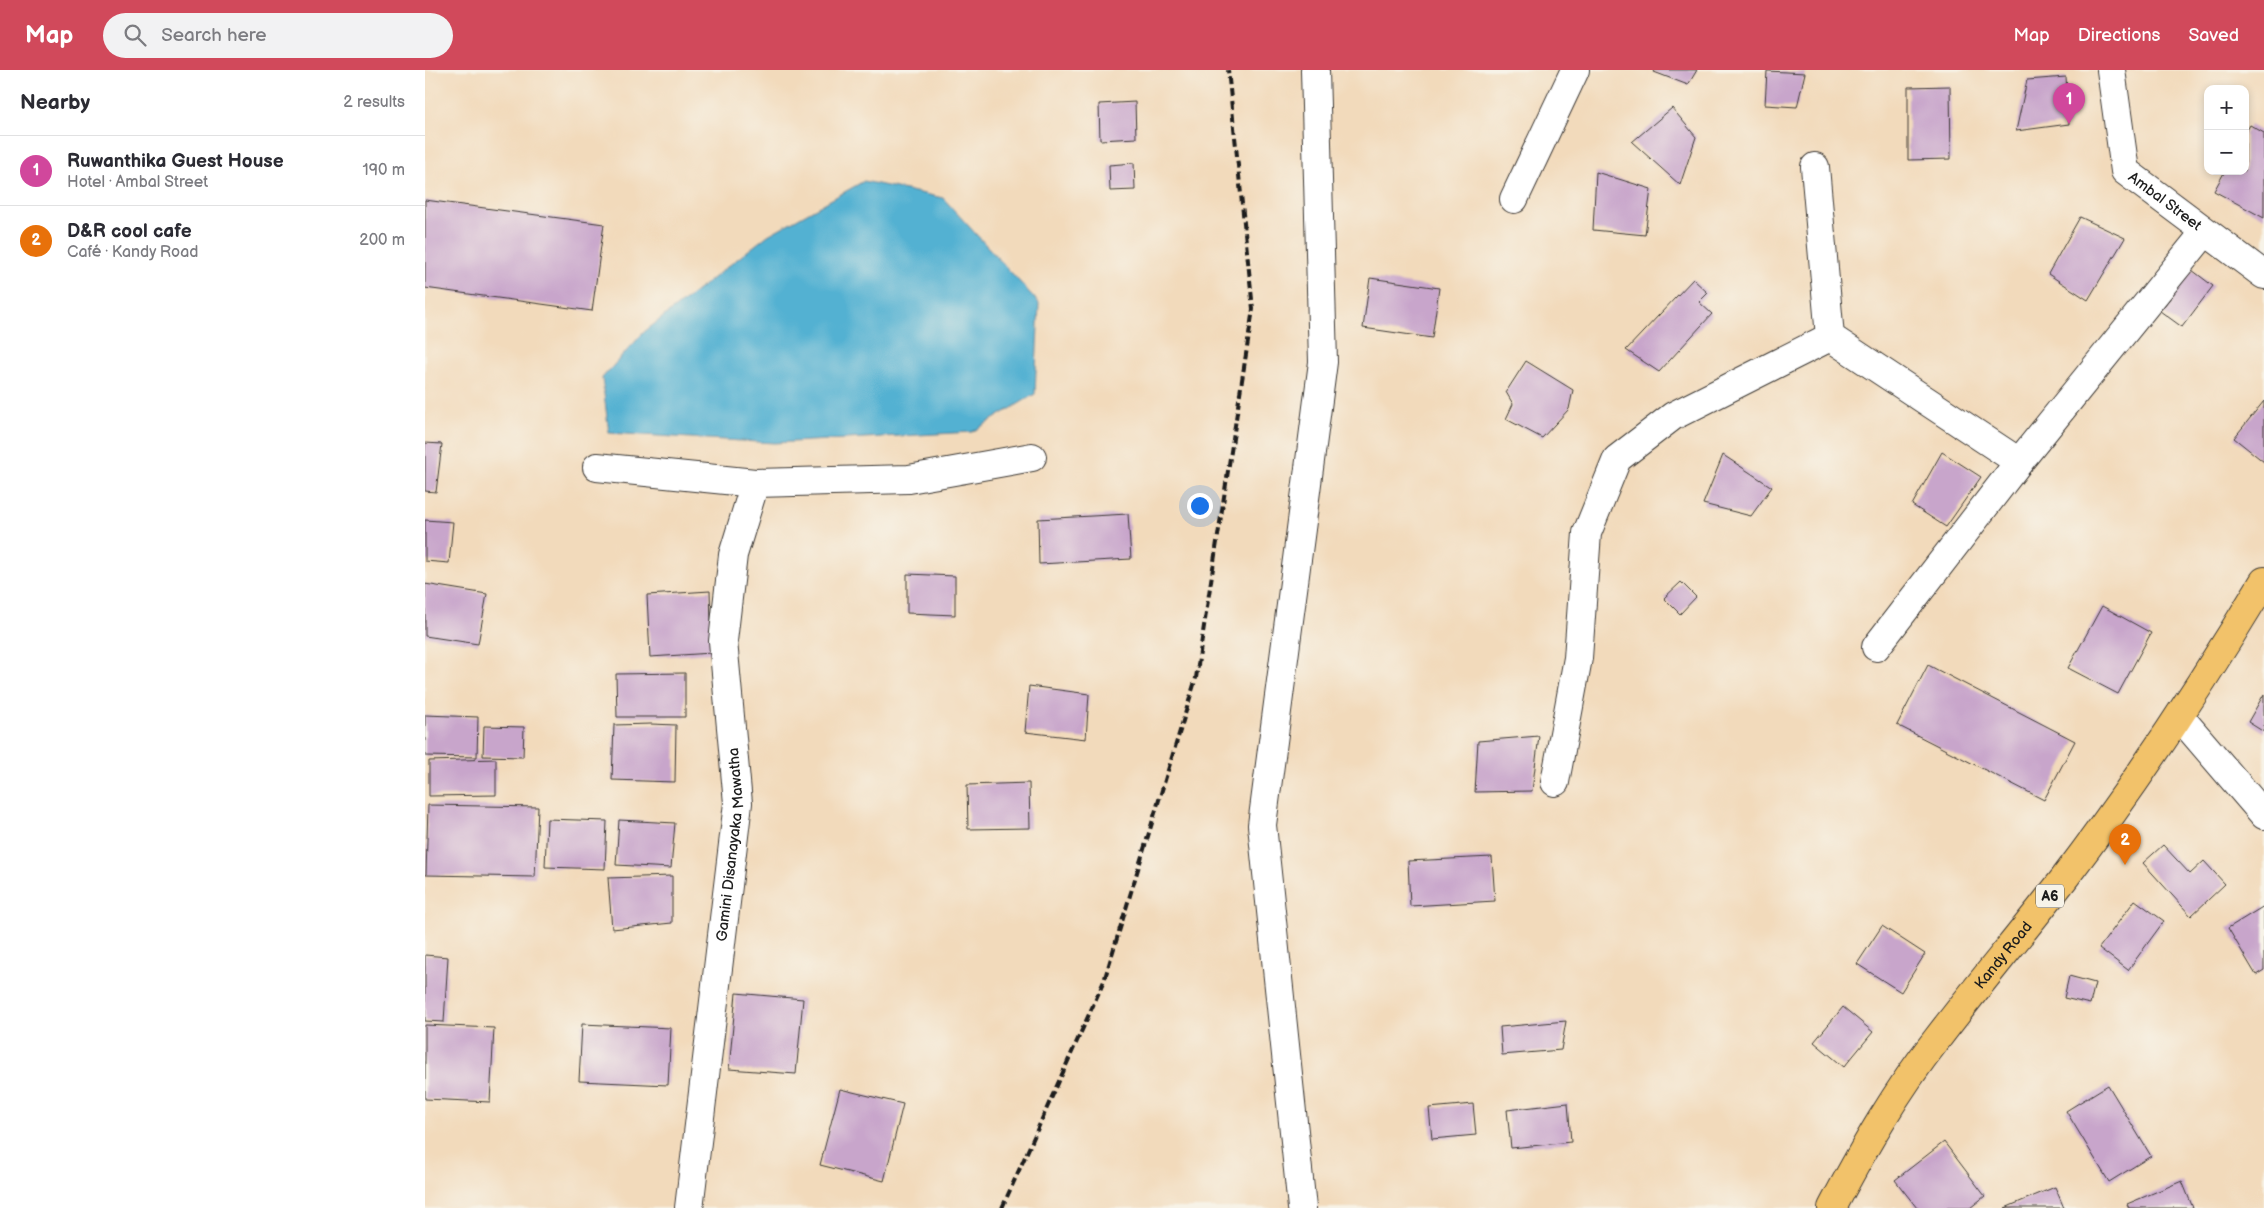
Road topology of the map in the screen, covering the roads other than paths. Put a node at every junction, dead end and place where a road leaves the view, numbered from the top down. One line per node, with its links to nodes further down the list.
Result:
1 (1315, 70): 19 (street)
2 (1575, 70): 5 (street)
3 (2111, 70): 6 (street, Ambal Street)
4 (1815, 167): 8 (street)
5 (1513, 199)
6 (2205, 232): 7 (street, Ambal Street); 10 (street)
7 (2264, 275)
8 (1830, 337): 10 (street); 16 (street)
9 (1032, 457): 12 (street)
10 (2019, 462): 14 (street)
11 (597, 467): 12 (street)
12 (755, 483): 18 (street, Gamini Disanayaka Mawatha)
13 (2264, 581): 15 (highway, Kandy Road / A6)
14 (1876, 647)
15 (2180, 717): 17 (street); 20 (highway, Kandy Road / A6)
16 (1555, 782)
17 (2264, 814)
18 (689, 1208)
19 (1302, 1208)
20 (1832, 1208)

